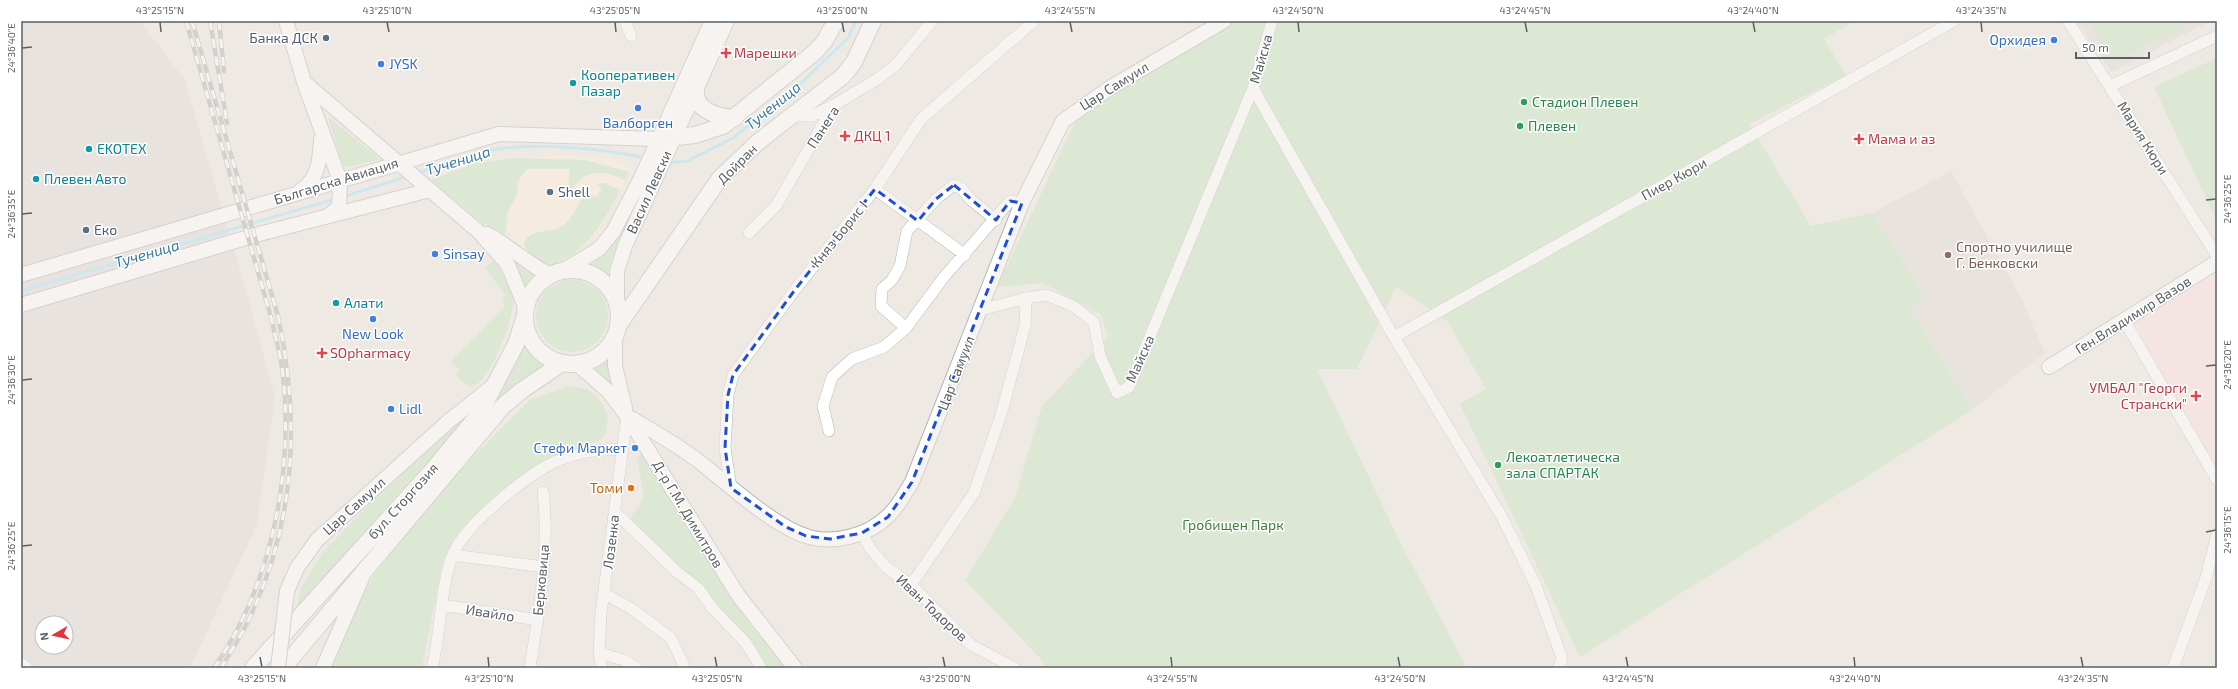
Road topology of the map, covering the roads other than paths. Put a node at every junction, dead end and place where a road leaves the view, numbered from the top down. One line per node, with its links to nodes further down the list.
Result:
1 (286, 21): 15 (street)
2 (625, 21): 13 (street)
3 (712, 21): 23 (street, Васил Левски)
4 (727, 21): 18 (street, Васил Левски)
5 (836, 21): 21 (main road)
6 (873, 21): 20 (main road, Дойран)
7 (932, 21): 19 (street, Панега)
8 (1034, 21): 28 (street, Княз Борис I)
9 (1224, 21): 30 (street, Цар Самуил)
10 (1272, 21): 17 (street, Майска)
11 (1954, 21): 49 (street, Пиер Кюри)
12 (2068, 21): 16 (street, Мария Кюри)
13 (631, 36)
14 (2217, 36): 16 (street)
15 (304, 82): 22 (street); 24 (street)
16 (2110, 86): 37 (street, Мария Кюри)
17 (1253, 88): 41 (street, Майска); 49 (street)
18 (696, 90): 21 (main road); 23 (street, Васил Левски)
19 (834, 105): 20 (street); 35 (street, Панега)
20 (790, 116): 48 (main road, Дойран)
21 (735, 118): 23 (main road)
22 (321, 132): 26 (street); 29 (street)
23 (666, 139): 24 (street, Българска Авиация); 25 (street, Васил Левски)
24 (400, 165): 26 (street, Българска Авиация); 27 (street)
25 (647, 180): 39 (street, Васил Левски); 42 (street, Васил Левски)
26 (340, 184): 29 (street, Българска Авиация); 31 (street)
27 (426, 186): 31 (street, Българска Авиация); 34 (street)
28 (875, 189): 32 (street); 57 (street, Княз Борис I)
29 (290, 195): 40 (street, Българска Авиация)
30 (1022, 203): 33 (street); 44 (street, Цар Самуил)
31 (327, 216): 43 (street, Българска Авиация)
32 (918, 220): 33 (street); 36 (street); 47 (street)
33 (996, 220): 36 (street)
34 (479, 232): 39 (street); 45 (street)
35 (749, 233)
36 (965, 255): 47 (street)
37 (2217, 256)
38 (2217, 262): 46 (street, Ген.Владимир Вазов)
39 (558, 273): 42 (main road); 45 (main road)
40 (21, 274)
41 (1026, 298): 44 (street); 65 (street)
42 (617, 301): 48 (main road)
43 (21, 306)
44 (980, 310): 60 (street, Цар Самуил)
45 (526, 312): 50 (main road); 52 (main road, бул. Сторгозия)
46 (2124, 320): 51 (street, Ген.Владимир Вазов); 56 (street)
47 (906, 328): 54 (street)
48 (616, 332): 50 (main road); 53 (street)
49 (1394, 337): 71 (street)
50 (570, 364): 53 (street, Д-р Г.М. Димитров); 64 (main road, бул. Сторгозия)
51 (2050, 367)
52 (496, 384): 73 (main road, бул. Сторгозия); 74 (street, Цар Самуил, bridge)
53 (628, 416): 55 (street, Лозенка); 57 (street, Цар Самуил); 83 (street, Д-р Г.М. Димитров)
54 (829, 430)
55 (622, 449): 59 (street, Лозенка); 62 (street)
56 (2217, 480)
57 (731, 488): 60 (street, Цар Самуил)
58 (543, 492): 63 (street, Берковица)
59 (615, 512): 66 (street, Лозенка); 82 (street)
60 (862, 533): 65 (street, Иван Тодоров)
61 (2217, 534): 85 (street)
62 (453, 555): 63 (street); 67 (street)
63 (544, 567): 68 (street, Берковица)
64 (366, 568): 75 (main road, бул. Сторгозия); 76 (street)
65 (911, 585): 84 (street, Иван Тодоров)
66 (605, 594): 69 (street, Лозенка); 81 (street)
67 (442, 605): 68 (street, Ивайло); 77 (street)
68 (538, 620): 78 (street, Берковица)
69 (599, 653): 79 (street, Лозенка); 80 (street)
70 (21, 663): 72 (street)
71 (1560, 663)
72 (27, 668)
73 (253, 668)
74 (278, 668)
75 (284, 668)
76 (324, 668)
77 (432, 668)
78 (530, 668)
79 (602, 668)
80 (637, 668)
81 (685, 668)
82 (761, 668)
83 (795, 668)
84 (1015, 668)
85 (2172, 668)

